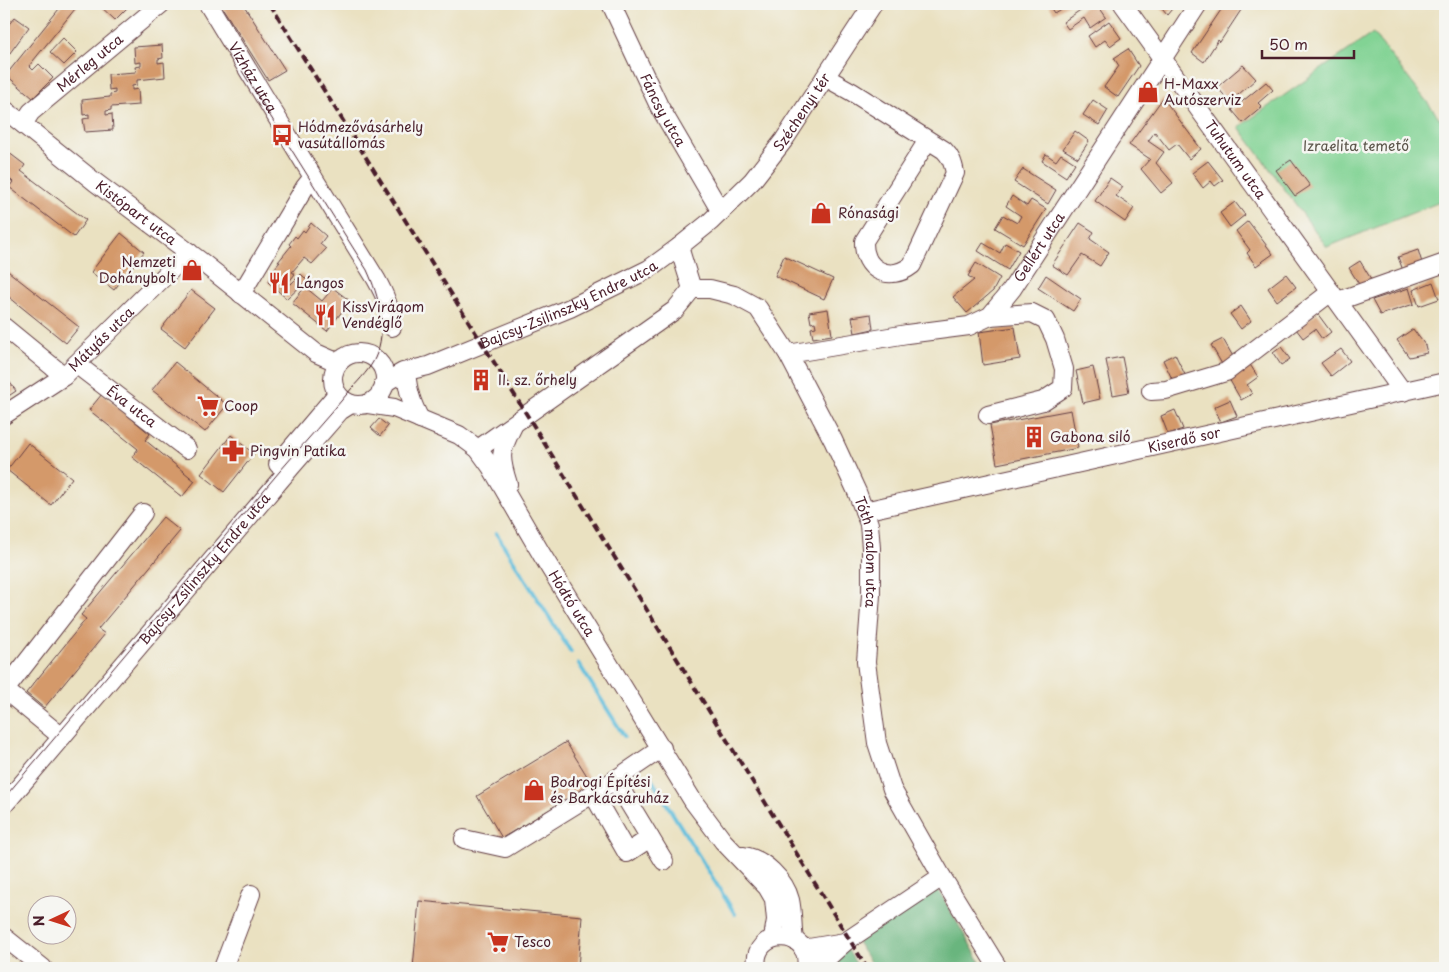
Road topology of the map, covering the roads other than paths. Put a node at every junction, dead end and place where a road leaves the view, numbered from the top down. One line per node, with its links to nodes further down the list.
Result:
1 (161, 4): 10 (street, Mérleg utca)
2 (208, 4): 12 (street, Vízház utca)
3 (611, 4): 13 (street, Fáncsy utca)
4 (873, 4): 8 (street, Széchenyi tér)
5 (1123, 4): 7 (street, Tuhutum utca)
6 (1198, 4): 7 (street, Gellért utca)
7 (1162, 58): 19 (street, Tuhutum utca); 20 (street, Gellért utca)
8 (825, 77): 11 (street); 13 (street, Széchenyi tér)
9 (4, 109): 10 (street, Kistópart utca)
10 (23, 124): 15 (street, Kistópart utca)
11 (928, 140): 11 (street)
12 (313, 177): 18 (street); 22 (street, Vízház utca)
13 (720, 212): 14 (street, Bajcsy-Zsilinszky Endre utca)
14 (679, 247): 17 (street); 27 (street, Bajcsy-Zsilinszky Endre utca)
15 (189, 252): 18 (street, Kistópart utca); 26 (street, Mátyás utca)
16 (1445, 264): 19 (street)
17 (692, 289): 24 (street, Tóth malom utca); 37 (street)
18 (241, 294): 23 (street, Kistópart utca)
19 (1334, 297): 30 (street); 32 (street, Tuhutum utca)
20 (990, 316): 24 (street, Gellért utca); 35 (street)
21 (4, 327): 26 (street, Éva utca)
22 (392, 327)
23 (316, 353): 25 (street, Kistópart utca); 31 (street, Kistópart utca)
24 (788, 354): 41 (street, Tóth malom utca)
25 (340, 361): 28 (street); 31 (street)
26 (70, 370): 34 (street, Mátyás utca); 38 (street, Éva utca)
27 (404, 372): 28 (street, Bajcsy-Zsilinszky Endre utca); 36 (street)
28 (383, 375): 33 (street)
29 (1445, 382): 32 (street, Kiserdő sor)
30 (1151, 391)
31 (340, 392): 33 (street); 43 (street, Bajcsy-Zsilinszky Endre utca)
32 (1402, 392): 41 (street, Kiserdő sor)
33 (368, 404): 36 (street, Hódtó utca)
34 (4, 415)
35 (988, 415)
36 (420, 419): 39 (street, Hódtó utca)
37 (514, 425): 39 (street); 40 (street)
38 (187, 449)
39 (478, 449): 40 (street, Hódtó utca)
40 (517, 510): 44 (street, Hódtó utca)
41 (864, 511): 52 (street, Tóth malom utca)
42 (143, 513): 43 (street)
43 (59, 734): 47 (street, Bajcsy-Zsilinszky Endre utca)
44 (662, 748): 45 (street); 50 (street, Hódtó utca)
45 (615, 780): 46 (street); 48 (street)
46 (594, 794): 48 (street); 49 (street)
47 (5, 799)
48 (650, 838): 51 (street)
49 (464, 839)
50 (737, 856): 55 (street, Hódtó utca); 57 (street)
51 (664, 861)
52 (942, 877): 56 (street); 62 (street, Tóth malom utca)
53 (251, 894): 59 (street)
54 (4, 937): 58 (street)
55 (773, 938): 57 (street); 60 (street)
56 (845, 942): 57 (street); 61 (street)
57 (799, 944): 61 (street)
58 (43, 968)
59 (223, 968)
60 (758, 968)
61 (808, 968)
62 (998, 968)

